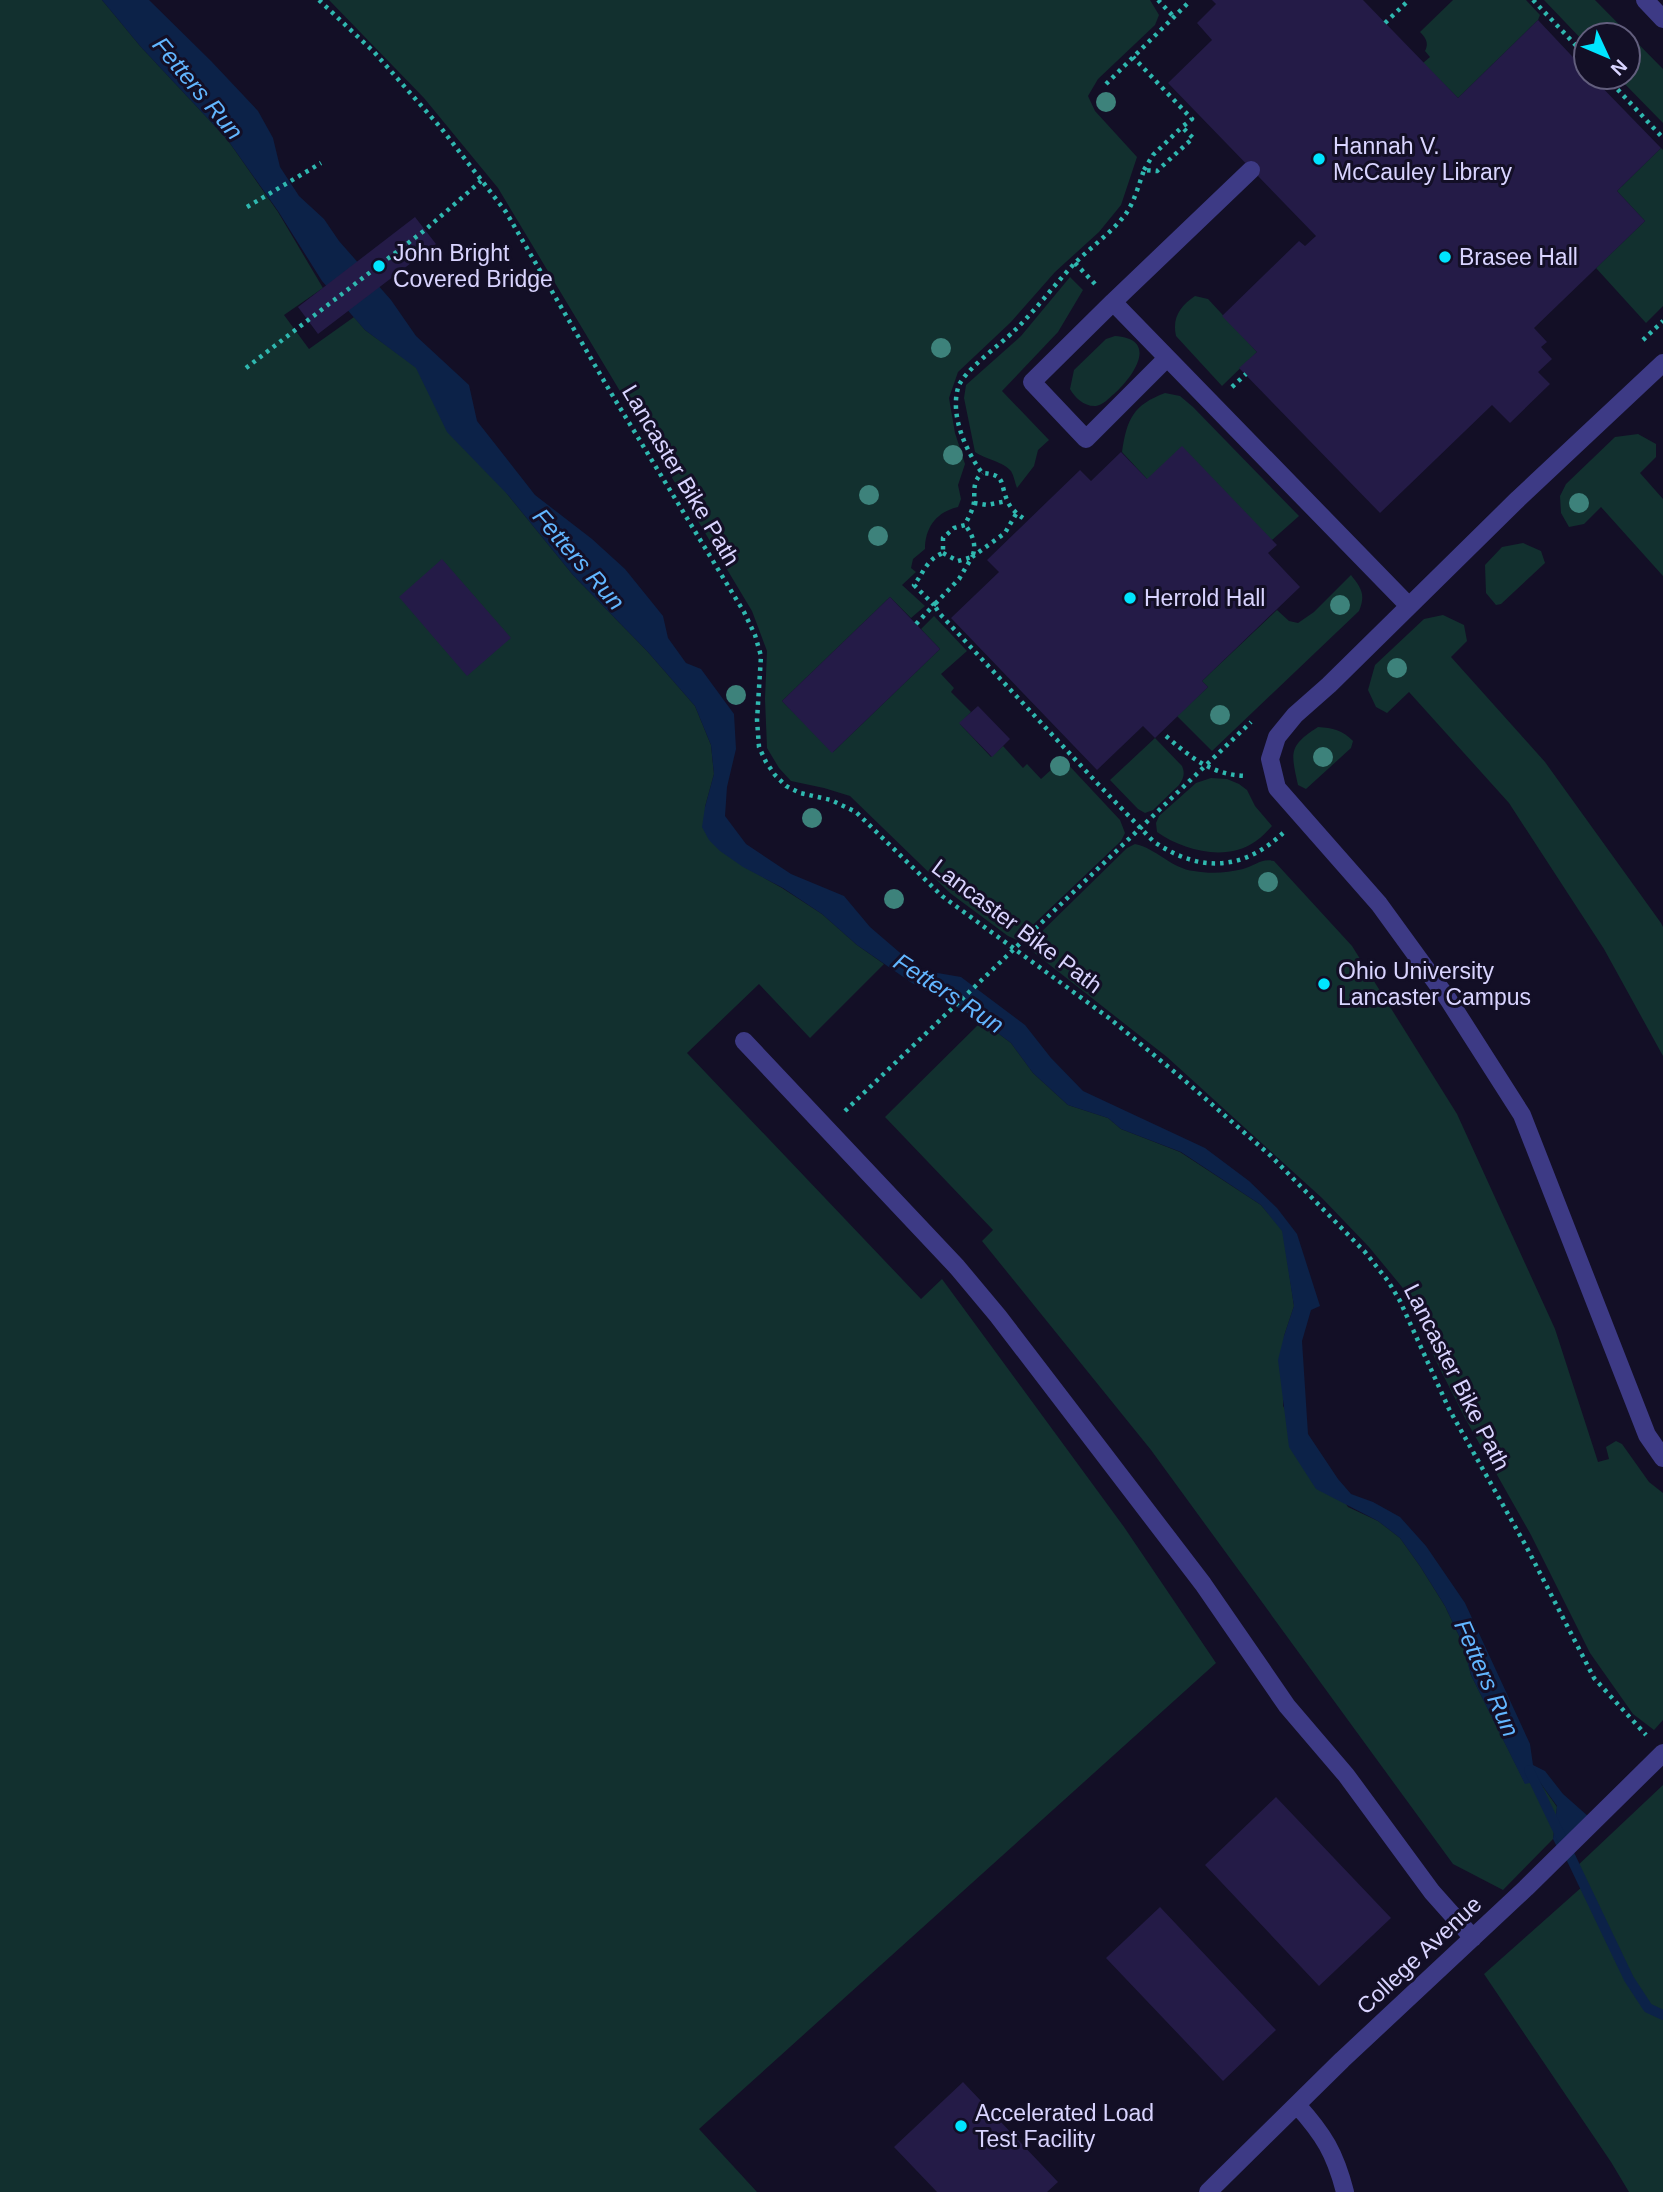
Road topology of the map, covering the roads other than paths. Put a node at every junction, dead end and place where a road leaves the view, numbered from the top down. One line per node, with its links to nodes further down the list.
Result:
1 (1645, 0): 2 (street)
2 (1663, 19)
3 (1251, 170): 4 (street)
4 (1113, 302): 5 (street); 5 (street)
5 (1167, 358): 7 (street)
6 (1663, 363): 7 (street)
7 (1408, 605): 9 (street)
8 (744, 1041): 11 (street)
9 (1663, 1458)
10 (1663, 1753): 11 (street, College Avenue)
11 (1473, 1938): 12 (street, College Avenue)
12 (1297, 2105): 13 (street, College Avenue); 14 (street)
13 (1209, 2192)
14 (1345, 2192)

